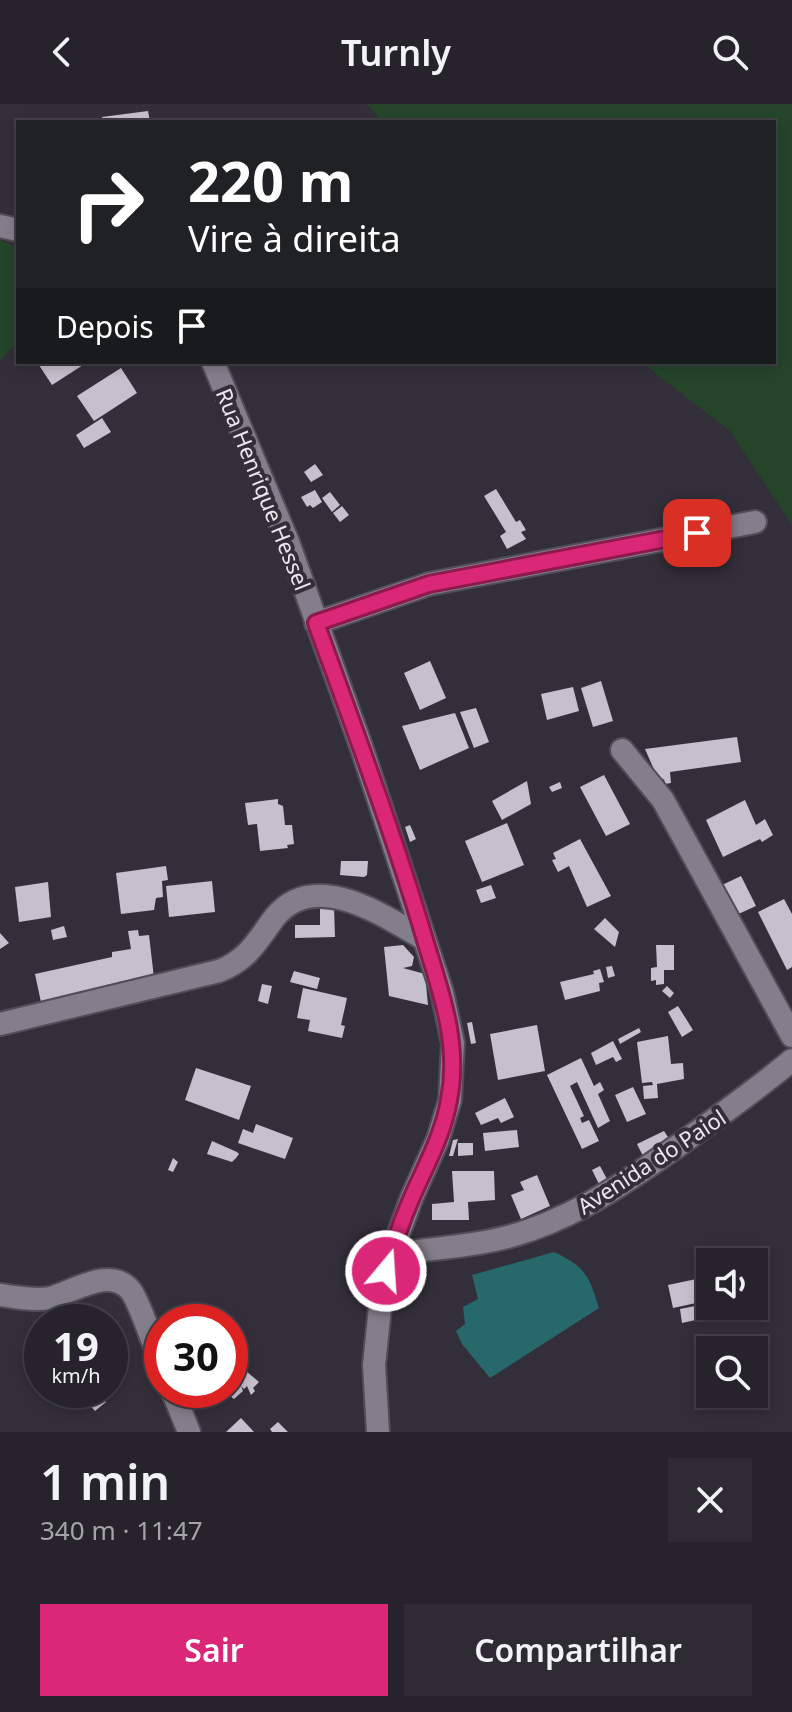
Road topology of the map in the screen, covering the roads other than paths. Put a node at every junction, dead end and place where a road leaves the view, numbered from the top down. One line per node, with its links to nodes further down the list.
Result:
1 (214, 364): 3 (street, Rua Henrique Hessel)
2 (755, 522): 3 (street)
3 (316, 623): 5 (street, Rua Henrique Hessel)
4 (622, 750): 7 (street)
5 (424, 939): 6 (street); 9 (street, Rua Henrique Hessel)
6 (0, 1024)
7 (792, 1036)
8 (792, 1060): 9 (street, Avenida do Paiol)
9 (391, 1254): 14 (street)
10 (0, 1295): 11 (street)
11 (144, 1322)
12 (179, 1408): 13 (street)
13 (189, 1432)
14 (378, 1432)

